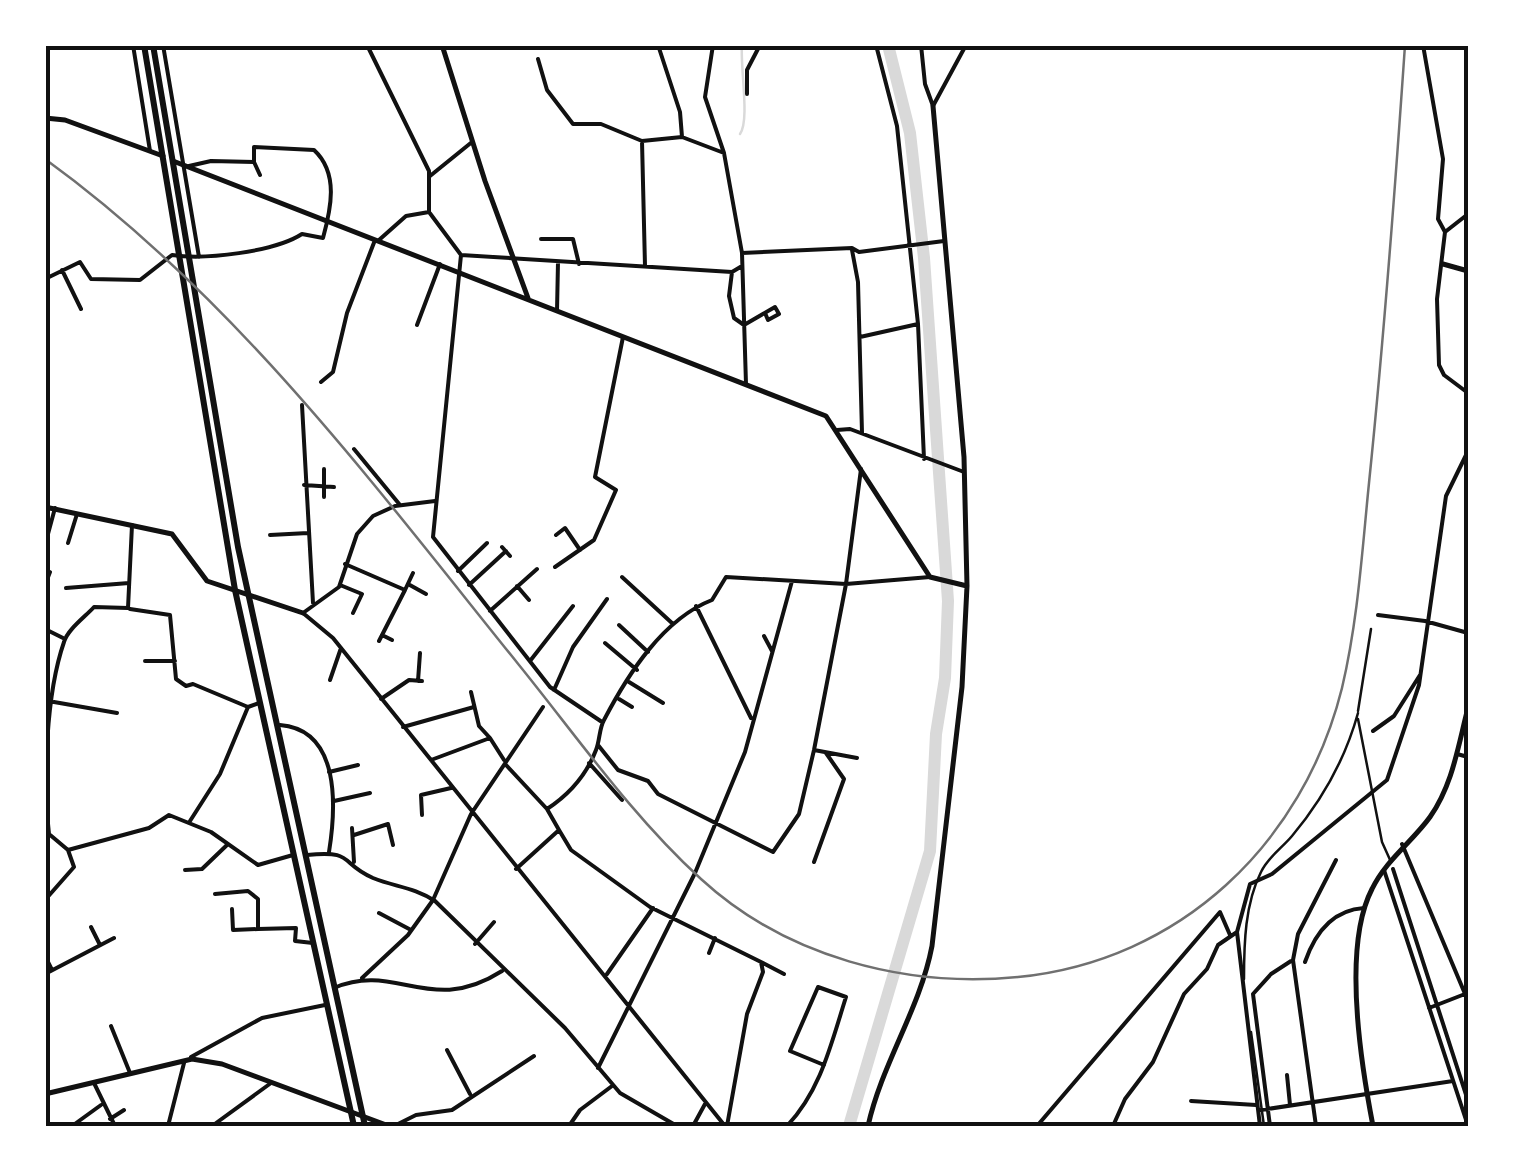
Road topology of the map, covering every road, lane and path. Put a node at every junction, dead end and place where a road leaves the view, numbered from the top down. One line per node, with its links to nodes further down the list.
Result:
1 (132, 45): 22 (street)
2 (144, 45): 17 (main road)
3 (153, 45): 17 (main road)
4 (163, 45): 25 (street)
5 (368, 45): 27 (street)
6 (442, 45): 20 (street)
7 (658, 45): 19 (street)
8 (712, 45): 23 (street)
9 (760, 45): 15 (street)
10 (876, 45): 35 (street)
11 (921, 45): 16 (street)
12 (966, 45): 16 (street)
13 (1423, 45): 31 (street)
14 (538, 60): 21 (street)
15 (747, 94)
16 (932, 106): 34 (street)
17 (160, 115): 109 (main road); 112 (main road)
18 (45, 118): 22 (street)
19 (682, 137): 21 (street); 23 (street)
20 (472, 141): 27 (street); 40 (street)
21 (642, 141): 45 (street)
22 (150, 151): 25 (street)
23 (724, 152): 37 (street)
24 (254, 162): 25 (street); 26 (street); 30 (street)
25 (184, 165): 30 (street); 39 (street)
26 (260, 175)
27 (430, 176): 28 (street)
28 (429, 212): 32 (street); 38 (street)
29 (1468, 214): 31 (street)
30 (328, 220): 32 (street); 39 (street)
31 (1445, 232): 44 (street)
32 (377, 239): 42 (street); 61 (street)
33 (541, 239): 43 (street)
34 (944, 241): 35 (street); 72 (street)
35 (909, 245): 36 (street); 57 (street)
36 (852, 248): 37 (street); 60 (street)
37 (742, 254): 46 (street)
38 (461, 256): 40 (street); 48 (street)
39 (199, 259): 47 (street)
40 (515, 260): 41 (street); 52 (street)
41 (558, 262): 43 (street); 54 (street)
42 (440, 264): 48 (street); 56 (street)
43 (579, 264): 45 (street)
44 (1443, 264): 49 (street); 63 (street)
45 (646, 266): 50 (street)
46 (742, 266): 50 (street); 58 (street)
47 (62, 270): 51 (street); 53 (street)
48 (456, 270): 52 (street); 77 (street)
49 (1468, 270)
50 (732, 272): 58 (street)
51 (45, 279)
52 (529, 300): 54 (street)
53 (81, 309)
54 (557, 311): 59 (street)
55 (765, 313): 58 (street)
56 (417, 324)
57 (918, 324): 60 (street); 69 (street)
58 (744, 325): 62 (street)
59 (622, 337): 62 (street); 89 (street)
60 (860, 337): 66 (street)
61 (321, 382)
62 (746, 384): 65 (street)
63 (1467, 390)
64 (302, 405): 73 (street)
65 (836, 430): 66 (street); 70 (street)
66 (862, 434): 69 (street)
67 (354, 449): 78 (street)
68 (1468, 451): 123 (street)
69 (927, 460): 72 (street)
70 (861, 469): 97 (street); 102 (street)
71 (324, 470): 74 (street)
72 (964, 472): 107 (street)
73 (304, 485): 74 (street); 83 (street)
74 (324, 486): 75 (street); 76 (street)
75 (334, 487)
76 (324, 497)
77 (434, 501): 78 (street); 93 (street)
78 (400, 505): 91 (street)
79 (45, 506): 80 (street)
80 (54, 508): 81 (street); 88 (street)
81 (78, 514): 82 (street); 86 (street)
82 (132, 525): 100 (street); 109 (street)
83 (308, 533): 84 (street); 115 (street)
84 (270, 534)
85 (556, 535): 89 (street)
86 (68, 543)
87 (487, 543): 93 (street)
88 (45, 546)
89 (580, 550): 92 (street)
90 (506, 551): 105 (street)
91 (344, 564): 104 (street); 110 (street)
92 (555, 567)
93 (458, 571): 105 (street)
94 (50, 572): 103 (street)
95 (413, 574): 101 (street)
96 (536, 574): 106 (street)
97 (930, 577): 102 (street); 107 (street)
98 (622, 578): 124 (street)
99 (792, 581): 102 (street); 116 (street); 134 (street)
100 (129, 583): 108 (street); 118 (street)
101 (408, 584): 110 (street); 111 (street)
102 (846, 584): 166 (street)
103 (45, 585)
104 (340, 585): 115 (street); 120 (street)
105 (469, 585): 119 (street)
106 (518, 586): 114 (street); 119 (street)
107 (968, 586): 286 (street)
108 (66, 588)
109 (235, 590): 112 (street); 149 (main road)
110 (405, 590): 131 (street)
111 (426, 594)
112 (250, 596): 121 (street); 160 (main road)
113 (607, 599): 144 (street)
114 (529, 600)
115 (313, 603): 121 (street)
116 (696, 606): 124 (street); 158 (street)
117 (570, 607): 139 (street)
118 (128, 608): 130 (street); 138 (street)
119 (490, 610): 139 (street)
120 (353, 613)
121 (303, 614): 133 (street)
122 (1378, 615): 123 (street)
123 (1425, 621): 128 (street); 141 (street)
124 (673, 624): 135 (street)
125 (620, 625): 135 (street)
126 (1372, 628): 157 (street)
127 (45, 629): 130 (street)
128 (1468, 633)
129 (764, 636): 134 (street)
130 (64, 638): 148 (street)
131 (392, 640)
132 (605, 643): 140 (street)
133 (341, 648): 142 (street); 147 (street)
134 (772, 651): 158 (street)
135 (648, 652): 140 (street)
136 (420, 654): 147 (street)
137 (145, 661): 138 (street)
138 (175, 661): 153 (street)
139 (530, 661): 144 (street)
140 (637, 670): 143 (street)
141 (1420, 674): 162 (street); 179 (street)
142 (330, 680)
143 (629, 682): 146 (street); 150 (street)
144 (554, 690): 159 (street)
145 (470, 692): 151 (street)
146 (619, 698): 152 (street); 159 (street)
147 (381, 699): 161 (street)
148 (54, 702): 156 (street); 191 (street)
149 (260, 703): 153 (street); 198 (main road)
150 (663, 703)
151 (474, 706): 161 (street); 163 (street)
152 (632, 706)
153 (248, 707): 186 (street)
154 (542, 708): 173 (street)
155 (1468, 708): 169 (street)
156 (117, 713)
157 (1358, 713): 164 (street); 167 (street)
158 (751, 718): 187 (street)
159 (602, 722): 165 (street)
160 (276, 725): 176 (street); 199 (main road)
161 (403, 728): 172 (street)
162 (1372, 731)
163 (490, 738): 172 (street); 173 (street)
164 (1349, 745): 167 (street); 207 (street)
165 (598, 746): 174 (street); 187 (street)
166 (814, 750): 168 (street); 187 (street)
167 (1363, 750): 179 (street)
168 (826, 752): 170 (street); 202 (street)
169 (1457, 754): 171 (street); 193 (street)
170 (856, 758)
171 (1468, 758)
172 (431, 760): 177 (street)
173 (504, 762): 182 (street); 183 (street)
174 (590, 763): 180 (street); 182 (street)
175 (358, 765): 176 (street)
176 (328, 772): 181 (street)
177 (451, 788): 183 (street); 184 (street)
178 (370, 792): 181 (street)
179 (1371, 794): 203 (street); 207 (street)
180 (622, 800)
181 (334, 801): 197 (street)
182 (547, 810): 190 (street)
183 (470, 814): 204 (street); 210 (street)
184 (422, 815)
185 (386, 816): 188 (street)
186 (190, 820): 194 (street); 196 (street)
187 (716, 823): 215 (street)
188 (388, 824): 192 (street); 195 (street)
189 (352, 828): 192 (street)
190 (558, 830): 204 (street); 211 (street)
191 (47, 834): 196 (street)
192 (354, 835): 201 (street)
193 (1402, 844): 203 (street); 241 (street)
194 (227, 845): 198 (street); 205 (street)
195 (393, 845)
196 (68, 850): 209 (street)
197 (329, 852): 199 (street); 201 (street)
198 (292, 855): 226 (main road)
199 (305, 855): 240 (main road)
200 (1336, 860): 221 (street)
201 (354, 862): 210 (street)
202 (814, 862)
203 (1392, 865): 206 (street); 245 (street)
204 (516, 869): 237 (street)
205 (185, 870)
206 (1384, 870): 212 (street); 246 (street)
207 (1256, 882): 220 (street); 268 (street)
208 (219, 892): 218 (street)
209 (45, 900)
210 (433, 900): 219 (street); 227 (street)
211 (652, 908): 215 (street); 237 (street)
212 (1364, 908): 223 (street); 259 (street)
213 (232, 910): 218 (street)
214 (379, 913): 219 (street)
215 (673, 918): 225 (street); 244 (street)
216 (494, 922): 227 (street)
217 (91, 927): 228 (street)
218 (258, 928): 226 (street)
219 (411, 930): 239 (street)
220 (1237, 932): 222 (street); 268 (street)
221 (1298, 934): 223 (street); 231 (street)
222 (1230, 935): 287 (street); 288 (street)
223 (1312, 937): 233 (street)
224 (114, 938): 228 (street)
225 (715, 938): 229 (street); 232 (street)
226 (313, 942): 243 (main road)
227 (475, 944): 235 (street)
228 (100, 945): 234 (street)
229 (709, 953)
230 (45, 956): 234 (street)
231 (1292, 960): 262 (street); 269 (street)
232 (760, 962): 238 (street); 284 (street)
233 (1305, 962)
234 (52, 970): 236 (street)
235 (503, 970): 239 (street); 252 (street)
236 (45, 974)
237 (606, 974): 244 (street)
238 (784, 974)
239 (362, 978): 240 (street)
240 (334, 988): 273 (main road)
241 (1465, 994): 242 (street); 245 (street)
242 (1468, 1001)
243 (327, 1004): 250 (street); 271 (main road)
244 (632, 1004): 252 (street); 265 (street)
245 (1436, 1005): 246 (street); 264 (street)
246 (1429, 1008): 255 (street)
247 (110, 1026): 253 (street)
248 (447, 1050): 261 (street)
249 (534, 1056): 261 (street)
250 (185, 1060): 253 (street); 257 (street); 277 (street)
251 (824, 1065): 251 (street); 285 (street)
252 (598, 1068): 258 (street)
253 (130, 1073): 256 (street)
254 (1287, 1075): 267 (street)
255 (1453, 1081): 259 (street); 292 (street)
256 (94, 1083): 260 (street); 266 (street)
257 (271, 1083): 271 (street); 278 (street)
258 (612, 1086): 274 (street); 281 (street)
259 (1366, 1092): 262 (street); 291 (street)
260 (45, 1094)
261 (470, 1094): 280 (street)
262 (1310, 1100): 267 (street); 290 (street)
263 (1191, 1101): 268 (street)
264 (1468, 1101)
265 (706, 1102): 283 (street); 284 (street)
266 (101, 1105): 272 (street); 275 (street)
267 (1290, 1105): 269 (street)
268 (1259, 1108): 269 (street); 289 (street)
269 (1268, 1109): 289 (street)
270 (124, 1110): 272 (street)
271 (351, 1113): 273 (street); 279 (main road)
272 (110, 1118): 276 (street)
273 (364, 1122): 280 (street)
274 (668, 1124): 282 (street)
275 (74, 1126)
276 (115, 1126)
277 (168, 1126)
278 (212, 1126)
279 (354, 1126)
280 (391, 1126)
281 (568, 1126)
282 (677, 1126)
283 (693, 1126)
284 (726, 1126)
285 (787, 1126)
286 (868, 1126)
287 (1037, 1126)
288 (1114, 1126)
289 (1265, 1126)
290 (1316, 1126)
291 (1373, 1126)
292 (1468, 1126)

